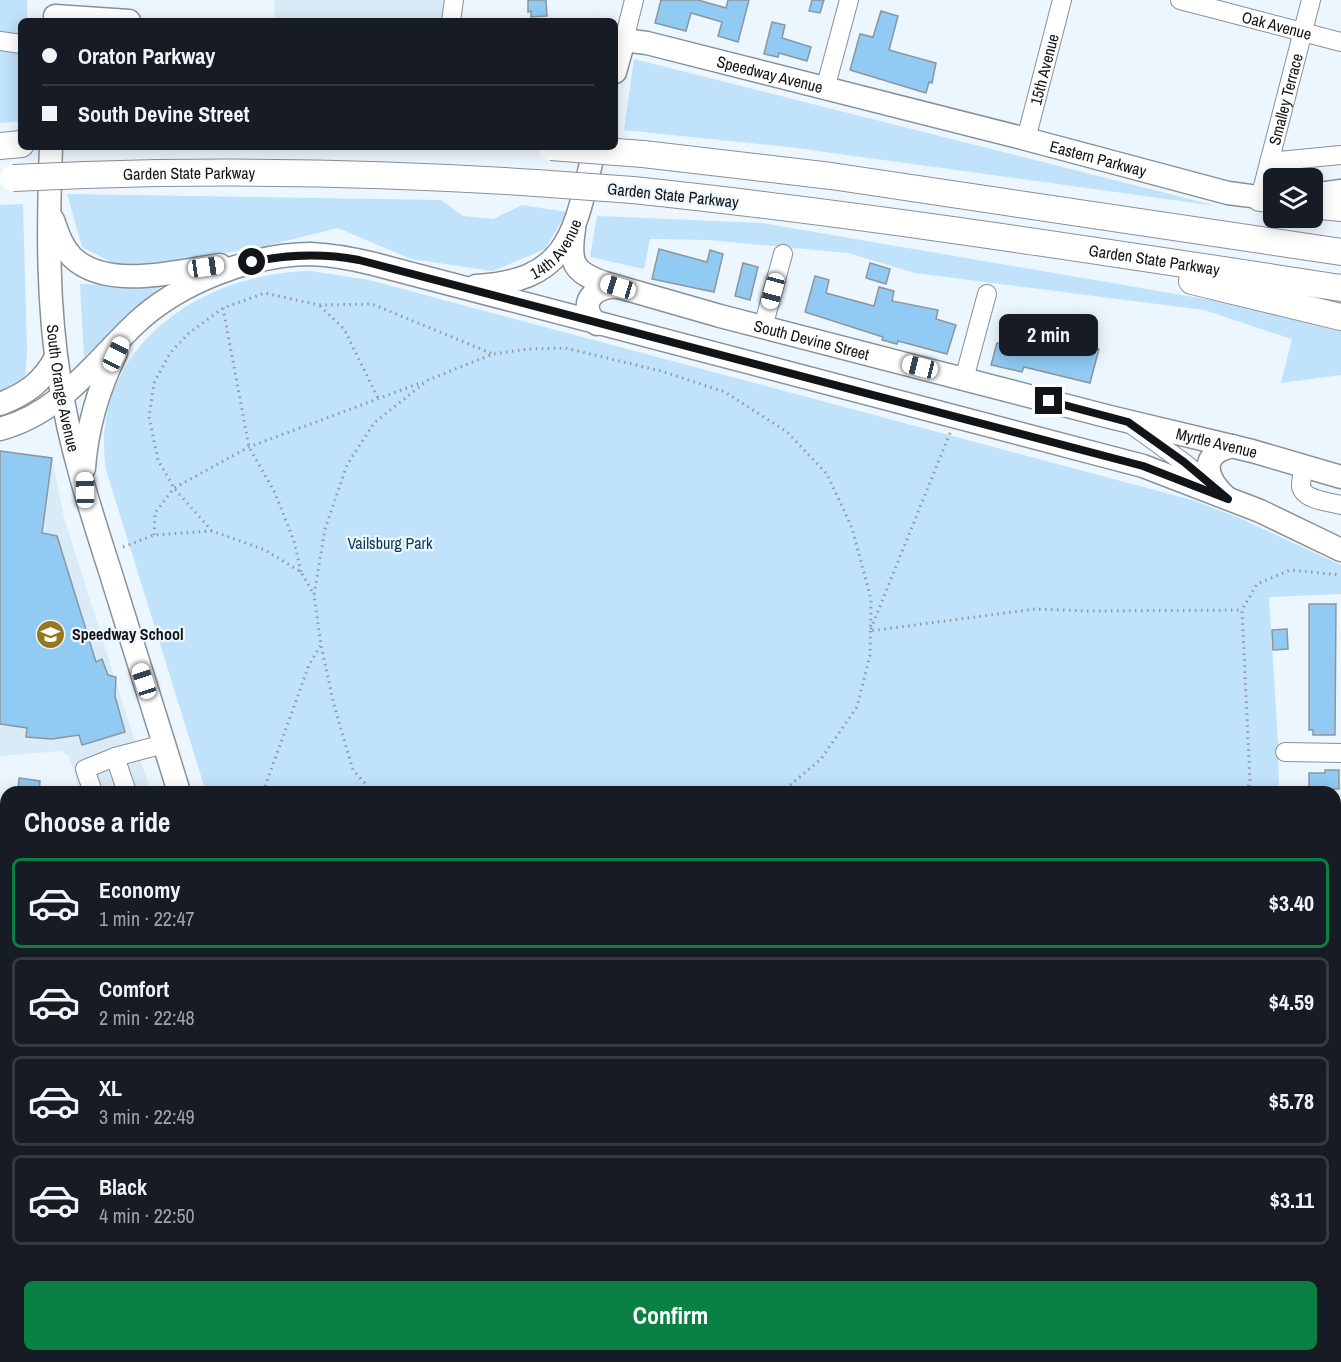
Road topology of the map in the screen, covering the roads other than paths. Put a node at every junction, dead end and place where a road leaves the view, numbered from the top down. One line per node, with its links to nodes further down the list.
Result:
1 (454, 0): 9 (street)
2 (634, 0): 12 (street)
3 (849, 0): 15 (street)
4 (1062, 0): 17 (street, 15th Avenue)
5 (1180, 0): 10 (street, Oak Avenue)
6 (1311, 0): 10 (street, Smalley Terrace)
7 (55, 12): 8 (main road)
8 (104, 18)
9 (451, 18)
10 (1302, 32): 13 (street, Oak Avenue); 22 (street, Smalley Terrace)
11 (0, 41): 14 (street)
12 (618, 42): 15 (main road, Speedway Avenue)
13 (1341, 42)
14 (18, 44)
15 (825, 89): 16 (main road, Speedway Avenue)
16 (925, 114): 17 (main road, Eastern Parkway)
17 (1026, 139): 27 (main road, Eastern Parkway)
18 (51, 150): 29 (main road, South Orange Avenue)
19 (590, 150): 33 (highway, bridge)
20 (594, 150): 31 (main road, 14th Avenue)
21 (1341, 155): 22 (street)
22 (1269, 162): 23 (street, Smalley Terrace)
23 (1269, 168)
24 (7, 179): 32 (highway, Garden State Parkway, bridge)
25 (1341, 191): 26 (main road)
26 (1323, 193)
27 (1263, 198)
28 (1323, 206): 30 (highway)
29 (49, 208): 35 (main road); 44 (main road, South Orange Avenue)
30 (1341, 208)
31 (574, 229): 36 (main road, 14th Avenue); 37 (main road, South Devine Street)
32 (1028, 241): 38 (highway, Garden State Parkway); 40 (highway)
33 (1341, 252)
34 (783, 254): 42 (street)
35 (273, 258): 36 (main road); 43 (main road)
36 (457, 286): 41 (main road)
37 (618, 287): 41 (main road); 42 (main road, South Devine Street)
38 (1341, 288)
39 (987, 294): 45 (street)
40 (1341, 316)
41 (597, 324): 55 (main road)
42 (763, 327): 45 (main road, South Devine Street)
43 (127, 332): 46 (main road); 54 (main road)
44 (56, 357): 46 (main road, South Orange Avenue); 47 (main road)
45 (964, 379): 48 (main road, South Devine Street)
46 (62, 398): 50 (main road); 54 (main road, South Orange Avenue)
47 (0, 405)
48 (1091, 412): 49 (main road, Myrtle Avenue)
49 (1128, 422): 51 (main road, Myrtle Avenue); 55 (street)
50 (0, 429)
51 (1233, 446): 52 (main road, Myrtle Avenue); 55 (main road)
52 (1304, 466): 53 (main road, Myrtle Avenue); 56 (street)
53 (1341, 477)
54 (85, 490): 58 (main road, South Orange Avenue)
55 (1228, 499): 57 (main road)
56 (1341, 505)
57 (1341, 550)
58 (164, 744): 61 (street); 64 (main road, South Orange Avenue)
59 (1285, 752): 60 (street)
60 (1341, 753)
61 (115, 757): 62 (street); 63 (street)
62 (91, 786)
63 (125, 786)
64 (177, 786)

